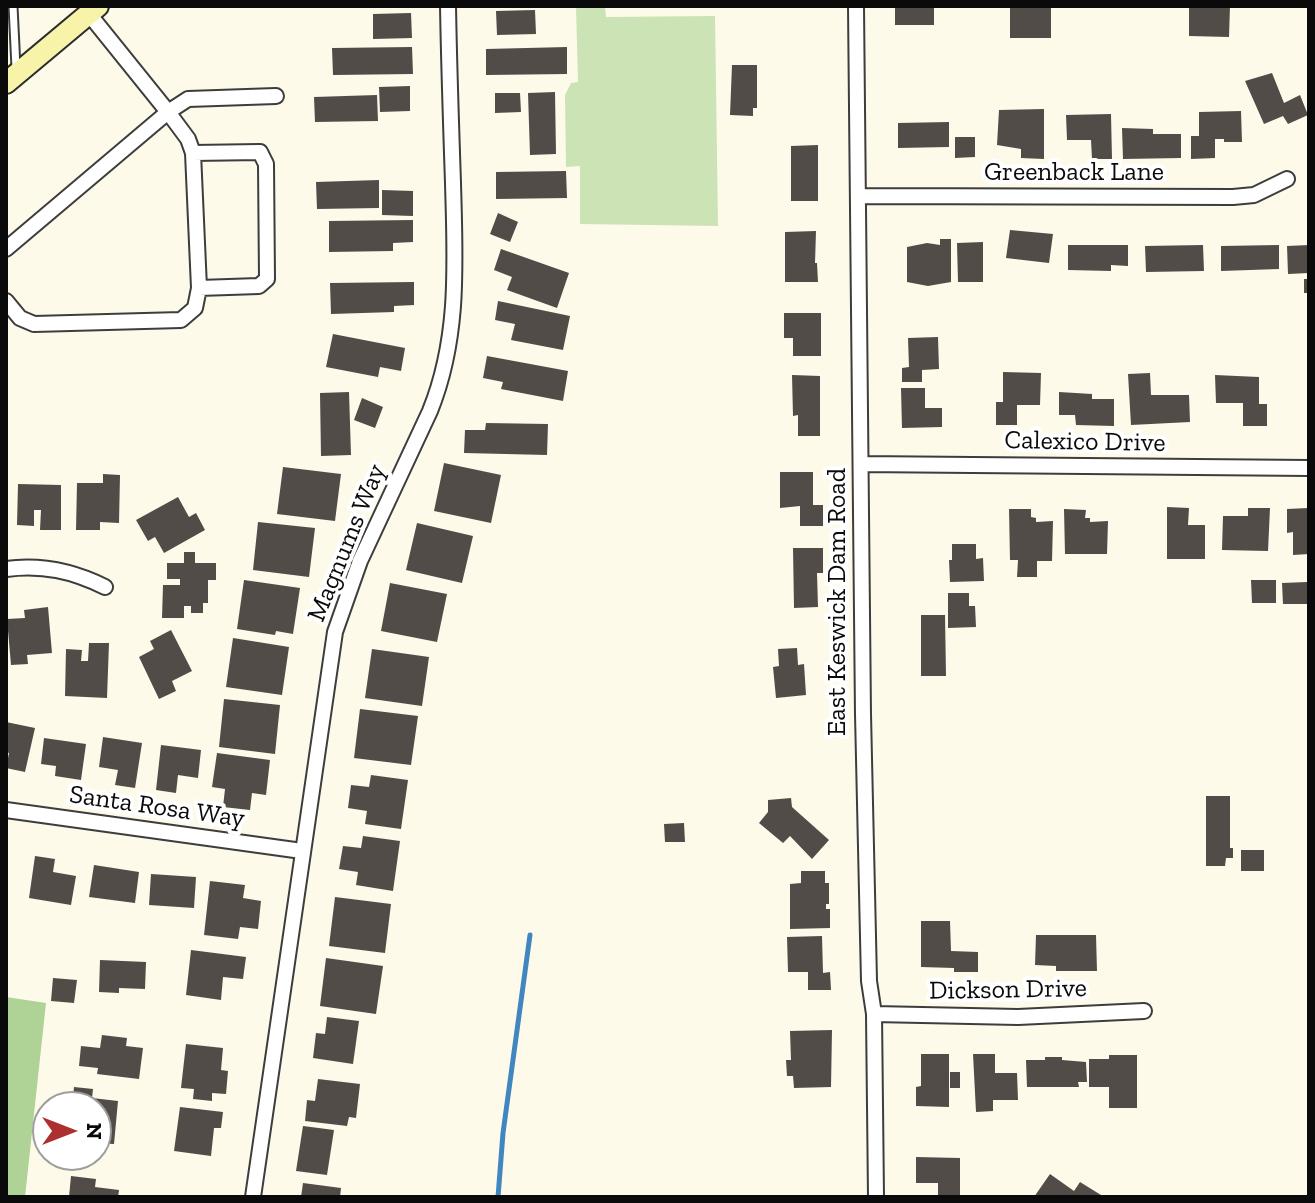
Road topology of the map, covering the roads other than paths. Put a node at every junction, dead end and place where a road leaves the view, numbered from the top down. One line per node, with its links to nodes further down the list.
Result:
1 (13, 6): 5 (lane)
2 (448, 6): 19 (street, Magnums Way)
3 (856, 6): 10 (street, East Keswick Dam Road)
4 (94, 10): 5 (main road); 7 (street)
5 (11, 78)
6 (276, 96): 7 (street)
7 (168, 112): 8 (street); 11 (street)
8 (193, 153): 12 (street); 12 (street)
9 (1287, 179): 10 (street, Greenback Lane)
10 (858, 196): 14 (street, East Keswick Dam Road)
11 (6, 249)
12 (199, 288): 13 (street)
13 (6, 301)
14 (861, 464): 15 (street, Calexico Drive); 21 (street, East Keswick Dam Road)
15 (1309, 468)
16 (6, 569): 17 (street)
17 (105, 587)
18 (6, 810): 19 (street, Santa Rosa Way)
19 (302, 851): 22 (street, Magnums Way)
20 (1144, 1011): 21 (street, Dickson Drive)
21 (874, 1014): 23 (street, East Keswick Dam Road)
22 (253, 1197)
23 (876, 1197)

